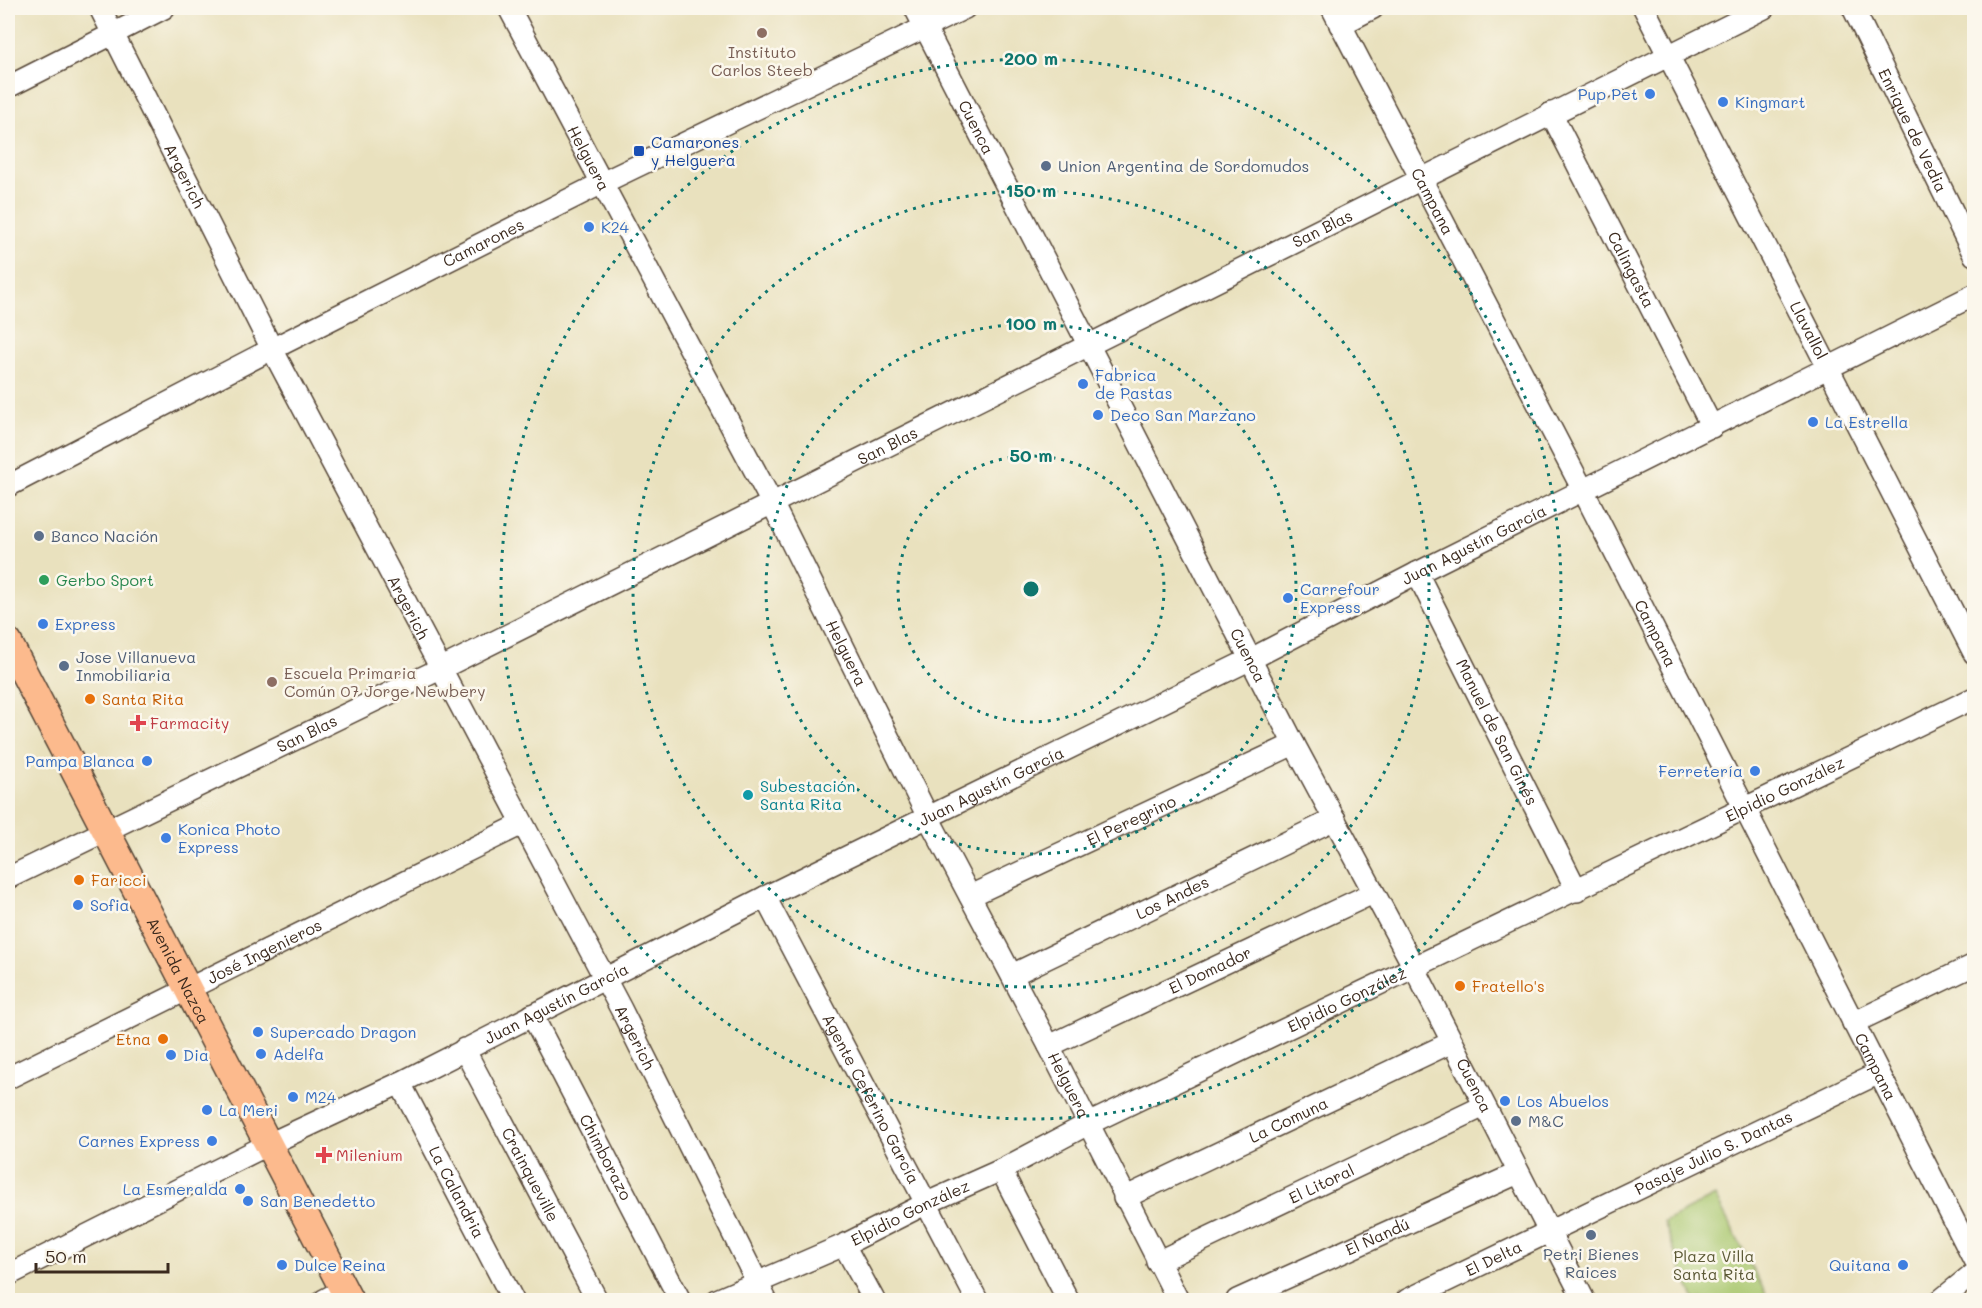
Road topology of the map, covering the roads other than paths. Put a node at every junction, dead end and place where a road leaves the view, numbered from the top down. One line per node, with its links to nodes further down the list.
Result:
1 (100, 8): 12 (street, Argerich)
2 (164, 8): 12 (street)
3 (509, 8): 17 (street, Helguera)
4 (915, 8): 11 (street, Cuenca)
5 (965, 8): 11 (street, Camarones)
6 (1373, 8): 10 (street)
7 (1644, 8): 13 (street, Llavallol)
8 (1764, 8): 13 (street, San Blas)
9 (1852, 8): 18 (street, Enrique de Vedia)
10 (1336, 16): 16 (street, Campana)
11 (925, 28): 17 (street, Camarones); 20 (street, Cuenca)
12 (114, 33): 14 (street); 21 (street, Argerich)
13 (1667, 54): 15 (street, San Blas); 22 (street, Llavallol)
14 (8, 87)
15 (1551, 113): 16 (street, San Blas); 23 (street, Calingasta)
16 (1421, 181): 20 (street, San Blas); 25 (street, Campana)
17 (600, 184): 21 (street, Camarones); 26 (street, Helguera)
18 (1974, 255)
19 (1974, 295): 22 (street, Juan Agustín García)
20 (1087, 344): 26 (street, San Blas); 30 (street, Cuenca)
21 (272, 349): 24 (street, Camarones); 31 (street, Argerich)
22 (1830, 367): 23 (street, Juan Agustín García); 29 (street, Llavallol)
23 (1712, 426): 25 (street, Juan Agustín García)
24 (8, 486)
25 (1584, 492): 27 (street, Juan Agustín García); 34 (street, Campana)
26 (771, 501): 31 (street, San Blas); 35 (street, Helguera)
27 (1417, 573): 30 (street, Juan Agustín García); 40 (street, Manuel de San Ginés)
28 (8, 642): 38 (main road, Avenida Nazca)
29 (1974, 653)
30 (1251, 659): 33 (street, Cuenca); 35 (street, Juan Agustín García)
31 (440, 669): 37 (street, Argerich); 38 (street, San Blas)
32 (1974, 698): 34 (street, Elpidio González)
33 (1294, 744): 36 (street, Cuenca); 42 (street, El Peregrino)
34 (1744, 809): 40 (street, Elpidio González); 50 (street, Campana)
35 (929, 819): 42 (street, Helguera); 43 (street, Juan Agustín García)
36 (1335, 819): 41 (street, Cuenca); 46 (street, Los Andes)
37 (522, 824): 47 (street, Argerich); 48 (street, José Ingenieros)
38 (104, 830): 39 (street, San Blas); 48 (main road, Avenida Nazca)
39 (8, 878)
40 (1577, 891): 45 (street, Elpidio González)
41 (1373, 893): 45 (street, Cuenca); 52 (street, El Domador)
42 (970, 896): 46 (street, Helguera)
43 (765, 897): 47 (street, Juan Agustín García); 63 (street, Agente Ceferino García)
44 (1974, 965): 50 (street)
45 (1415, 969): 51 (street, Cuenca); 58 (street, Elpidio González)
46 (1012, 975): 52 (street, Helguera)
47 (604, 980): 49 (street, Juan Agustín García); 70 (street, Argerich)
48 (187, 988): 55 (street, José Ingenieros); 59 (main road, Avenida Nazca)
49 (532, 1015): 53 (street, Juan Agustín García); 74 (street, Chimborazo)
50 (1853, 1023): 54 (street, Campana)
51 (1452, 1042): 57 (street, Cuenca); 62 (street, La Comuna)
52 (1049, 1046): 58 (street, Helguera)
53 (464, 1049): 56 (street, Juan Agustín García); 73 (street, Crainqueville)
54 (1879, 1073): 64 (street, Pasaje Julio S. Dantas); 66 (street, Campana)
55 (8, 1078)
56 (400, 1083): 59 (street, Juan Agustín García); 72 (street, La Calandria)
57 (1484, 1106): 61 (street, Cuenca); 67 (street, El Litoral)
58 (1088, 1124): 60 (street, Elpidio González); 62 (street, Helguera)
59 (267, 1144): 69 (street, Juan Agustín García); 71 (main road, Avenida Nazca)
60 (1001, 1170): 63 (street, Elpidio González); 78 (street)
61 (1518, 1173): 64 (street, Cuenca); 80 (street, El Ñandú)
62 (1124, 1198): 67 (street, Helguera)
63 (927, 1203): 65 (street, Elpidio González); 77 (street, Agente Ceferino García)
64 (1549, 1233): 81 (street, El Delta); 82 (street, Cuenca)
65 (844, 1245): 70 (street, Elpidio González); 76 (street)
66 (1974, 1260)
67 (1157, 1262): 79 (street, Helguera)
68 (1974, 1273): 83 (street)
69 (8, 1275)
70 (761, 1291): 75 (street, Elpidio González)
71 (339, 1297)
72 (513, 1300)
73 (597, 1300)
74 (680, 1300)
75 (717, 1300)
76 (874, 1300)
77 (976, 1300)
78 (1068, 1300)
79 (1178, 1300)
80 (1237, 1300)
81 (1407, 1300)
82 (1584, 1300)
83 (1941, 1300)

